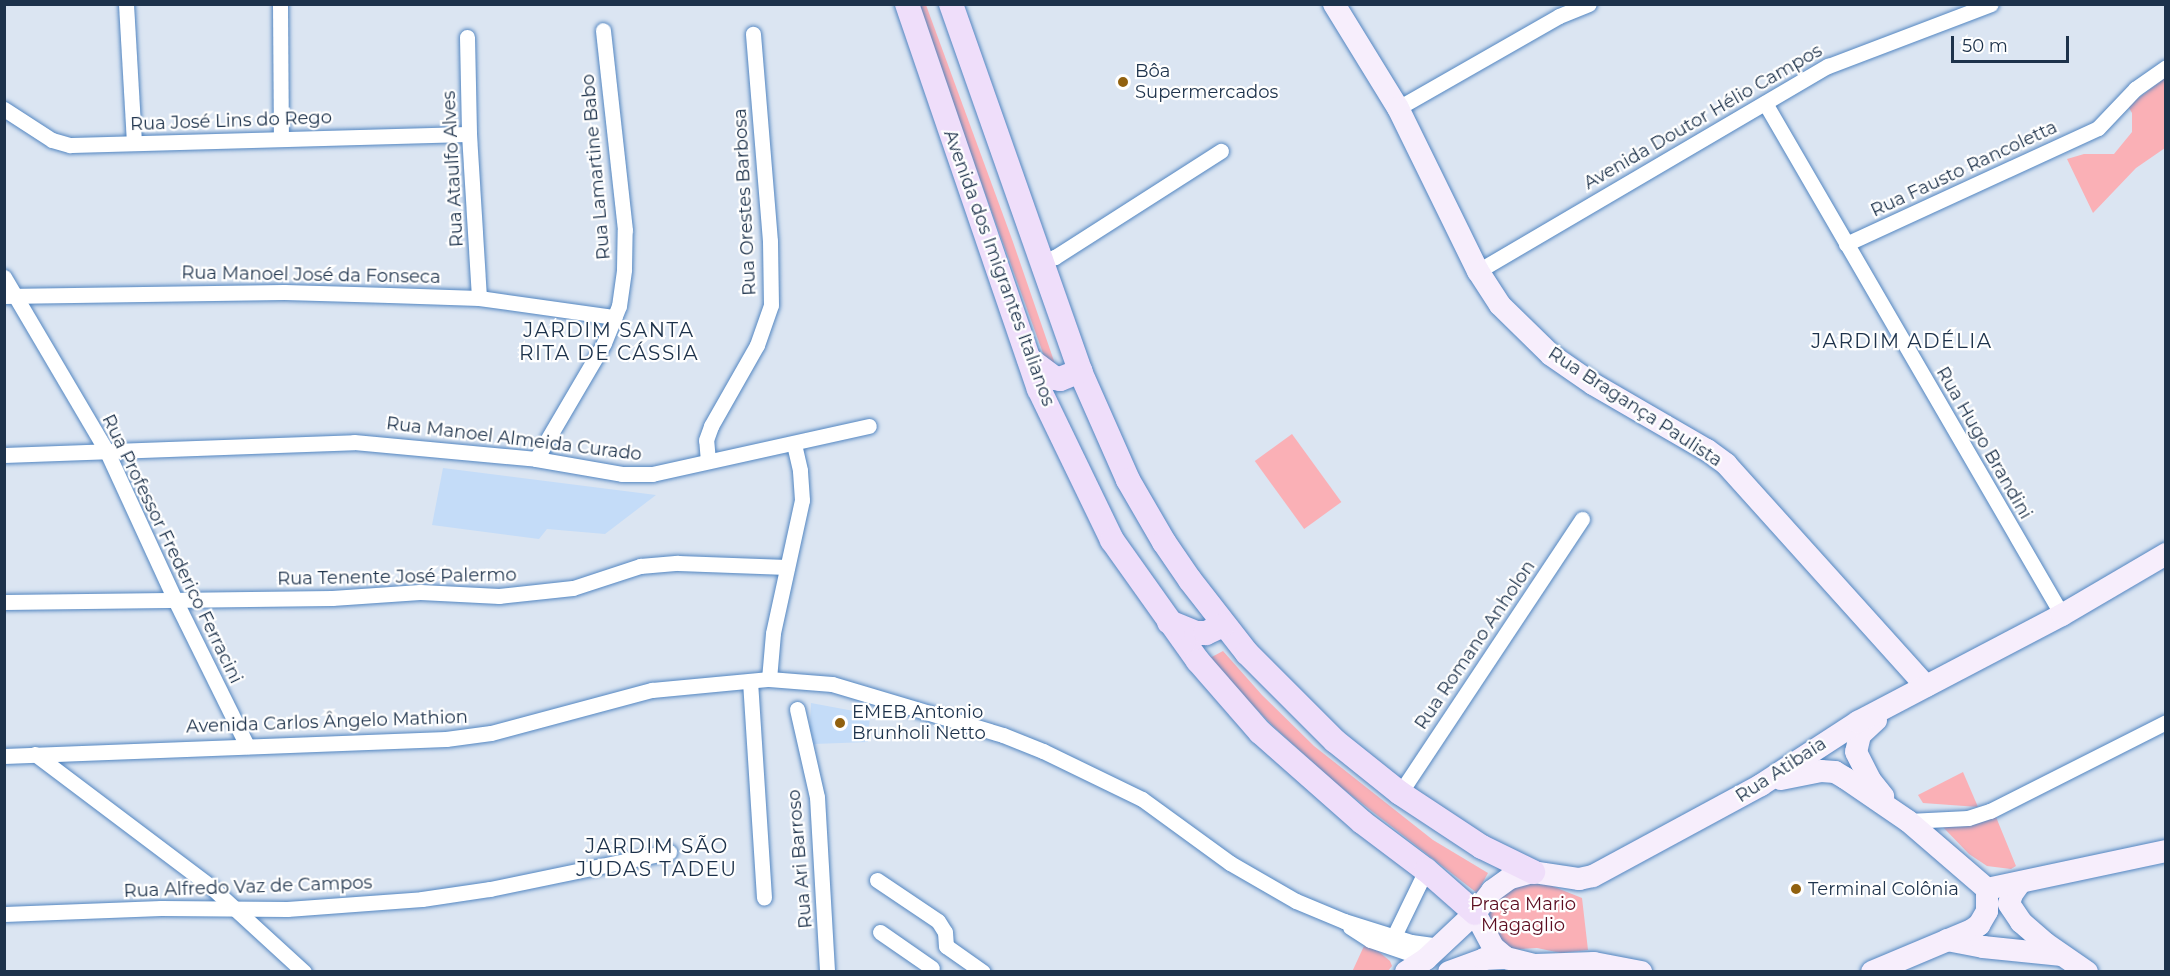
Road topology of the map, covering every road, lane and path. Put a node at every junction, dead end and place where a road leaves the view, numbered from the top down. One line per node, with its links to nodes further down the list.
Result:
1 (126, 4): 17 (street)
2 (280, 4): 16 (street)
3 (907, 4): 26 (main road, Avenida dos Imigrantes Italianos)
4 (951, 4): 20 (main road)
5 (1334, 4): 13 (main road, Rua Bragança Paulista)
6 (1589, 4): 13 (street)
7 (1991, 4): 12 (street, Avenida Doutor Hélio Campos)
8 (603, 30): 25 (street, Rua Lamartine Babo)
9 (753, 34): 33 (street, Rua Orestes Barbosa)
10 (467, 37): 15 (street, Rua Ataulfo Alves)
11 (2166, 67): 19 (street, Rua Fausto Rancoletta)
12 (1765, 103): 19 (street, Rua Hugo Brandini); 21 (street, Avenida Doutor Hélio Campos)
13 (1398, 108): 21 (main road, Rua Bragança Paulista)
14 (4, 109): 17 (street, Rua José Lins do Rego)
15 (469, 134): 16 (street, Rua José Lins do Rego); 24 (street, Rua Ataulfo Alves)
16 (281, 139): 17 (street, Rua José Lins do Rego)
17 (134, 143)
18 (1221, 151): 20 (street)
19 (1846, 244): 39 (street, Rua Hugo Brandini)
20 (1041, 262): 27 (main road)
21 (1478, 271): 44 (main road, Rua Bragança Paulista)
22 (4, 277): 23 (street, Rua Professor Frederico Ferracini)
23 (10, 295): 24 (street, Rua Manoel José da Fonseca); 30 (street, Rua Professor Frederico Ferracini)
24 (479, 298): 25 (street, Rua Manoel José da Fonseca)
25 (615, 317): 32 (street, Rua Lamartine Babo)
26 (1029, 359): 27 (main road); 40 (main road, Avenida dos Imigrantes Italianos)
27 (1080, 371): 41 (main road)
28 (869, 426): 29 (street, Rua Manoel Almeida Curado)
29 (794, 444): 33 (street, Rua Manoel Almeida Curado); 36 (street)
30 (107, 452): 31 (street, Rua Manoel Almeida Curado); 32 (street, Rua Manoel Almeida Curado); 37 (street, Rua Professor Frederico Ferracini)
31 (4, 455)
32 (536, 459): 33 (street, Rua Manoel Almeida Curado)
33 (708, 461)
34 (1582, 519): 52 (street, Rua Romano Anholon)
35 (2166, 554): 39 (main road, Rua Atibaia)
36 (786, 567): 37 (street, Rua Tenente José Palermo); 42 (street)
37 (175, 600): 38 (street, Rua Tenente José Palermo); 48 (street, Rua Professor Frederico Ferracini)
38 (4, 602)
39 (2061, 615): 44 (main road, Rua Atibaia)
40 (1169, 622): 41 (main road); 56 (main road, Avenida dos Imigrantes Italianos)
41 (1223, 625): 52 (main road)
42 (769, 679): 43 (street, Avenida Carlos Ângelo Mathion); 65 (street, Avenida Carlos Ângelo Mathion)
43 (750, 681): 48 (street, Avenida Carlos Ângelo Mathion); 61 (street)
44 (1926, 686): 45 (main road, Rua Atibaia)
45 (1888, 708): 51 (main road, Rua Atibaia); 53 (main road)
46 (797, 709): 76 (street, Rua Ari Barroso)
47 (2166, 722): 53 (street)
48 (248, 746): 49 (street, Avenida Carlos Ângelo Mathion)
49 (35, 754): 50 (street, Avenida Carlos Ângelo Mathion); 62 (street)
50 (4, 756)
51 (1761, 785): 53 (main road); 57 (main road, Rua Atibaia)
52 (1400, 793): 57 (main road)
53 (1902, 816): 60 (main road)
54 (2166, 851): 59 (main road)
55 (669, 852): 62 (street, Rua Alfredo Vaz de Campos)
56 (1426, 870): 63 (main road, Avenida dos Imigrantes Italianos); 67 (street)
57 (1533, 872): 63 (main road, Rua Atibaia)
58 (877, 880): 69 (street)
59 (2020, 883): 60 (main road); 71 (main road)
60 (1987, 889): 68 (main road)
61 (764, 898)
62 (235, 907): 64 (street, Rua Alfredo Vaz de Campos); 75 (street)
63 (1475, 913): 70 (main road, Rua Atibaia); 72 (main road)
64 (4, 914)
65 (1344, 921): 67 (street, Avenida Carlos Ângelo Mathion); 70 (street, Avenida Carlos Ângelo Mathion)
66 (880, 932): 74 (street)
67 (1394, 936): 70 (street, Avenida Carlos Ângelo Mathion)
68 (1947, 940): 71 (main road); 81 (main road)
69 (946, 946): 74 (street); 77 (street)
70 (1433, 952): 72 (main road); 78 (main road, Rua Atibaia)
71 (2065, 956): 82 (main road)
72 (1495, 958): 73 (main road); 79 (main road)
73 (1534, 968): 80 (main road)
74 (931, 970)
75 (304, 972)
76 (827, 972)
77 (983, 972)
78 (1406, 972)
79 (1449, 972)
80 (1641, 972)
81 (1872, 972)
82 (2087, 972)

